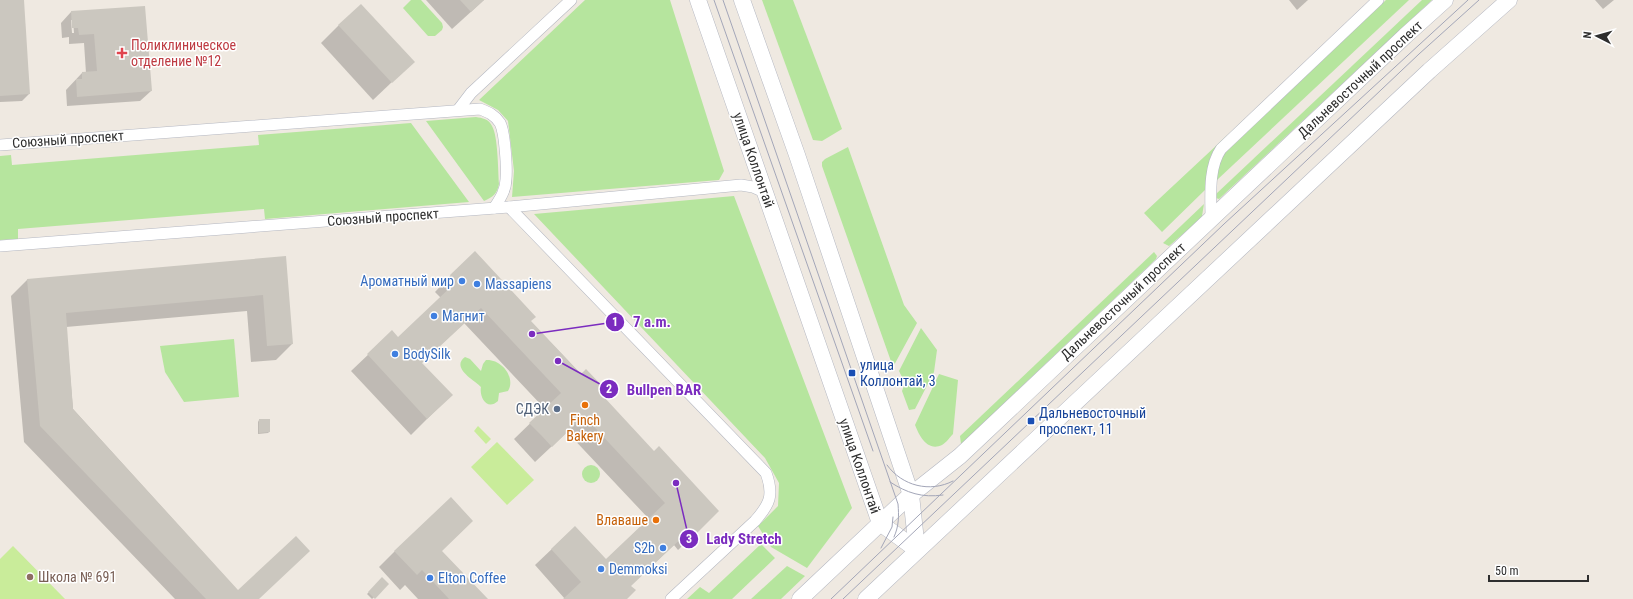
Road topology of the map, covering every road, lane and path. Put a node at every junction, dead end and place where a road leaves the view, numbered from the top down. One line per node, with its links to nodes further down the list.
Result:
1 (571, 0): 7 (street)
2 (698, 0): 9 (main road, улица Коллонтай)
3 (742, 0): 14 (main road)
4 (1378, 0): 12 (street)
5 (1445, 0): 12 (main road, Дальневосточный проспект)
6 (1509, 0): 16 (main road)
7 (458, 110): 8 (street, Союзный проспект); 11 (street, Союзный проспект)
8 (0, 145)
9 (764, 192): 10 (street, Союзный проспект); 15 (main road, улица Коллонтай)
10 (509, 207): 11 (street, Союзный проспект); 17 (street)
11 (494, 208): 13 (street, Союзный проспект)
12 (1210, 219): 14 (main road, Дальневосточный проспект)
13 (0, 246)
14 (911, 495): 15 (main road, Дальневосточный проспект); 16 (main road)
15 (880, 523): 16 (main road, улица Коллонтай); 18 (main road, Дальневосточный проспект)
16 (917, 550): 19 (main road)
17 (671, 599)
18 (800, 599)
19 (866, 599)

